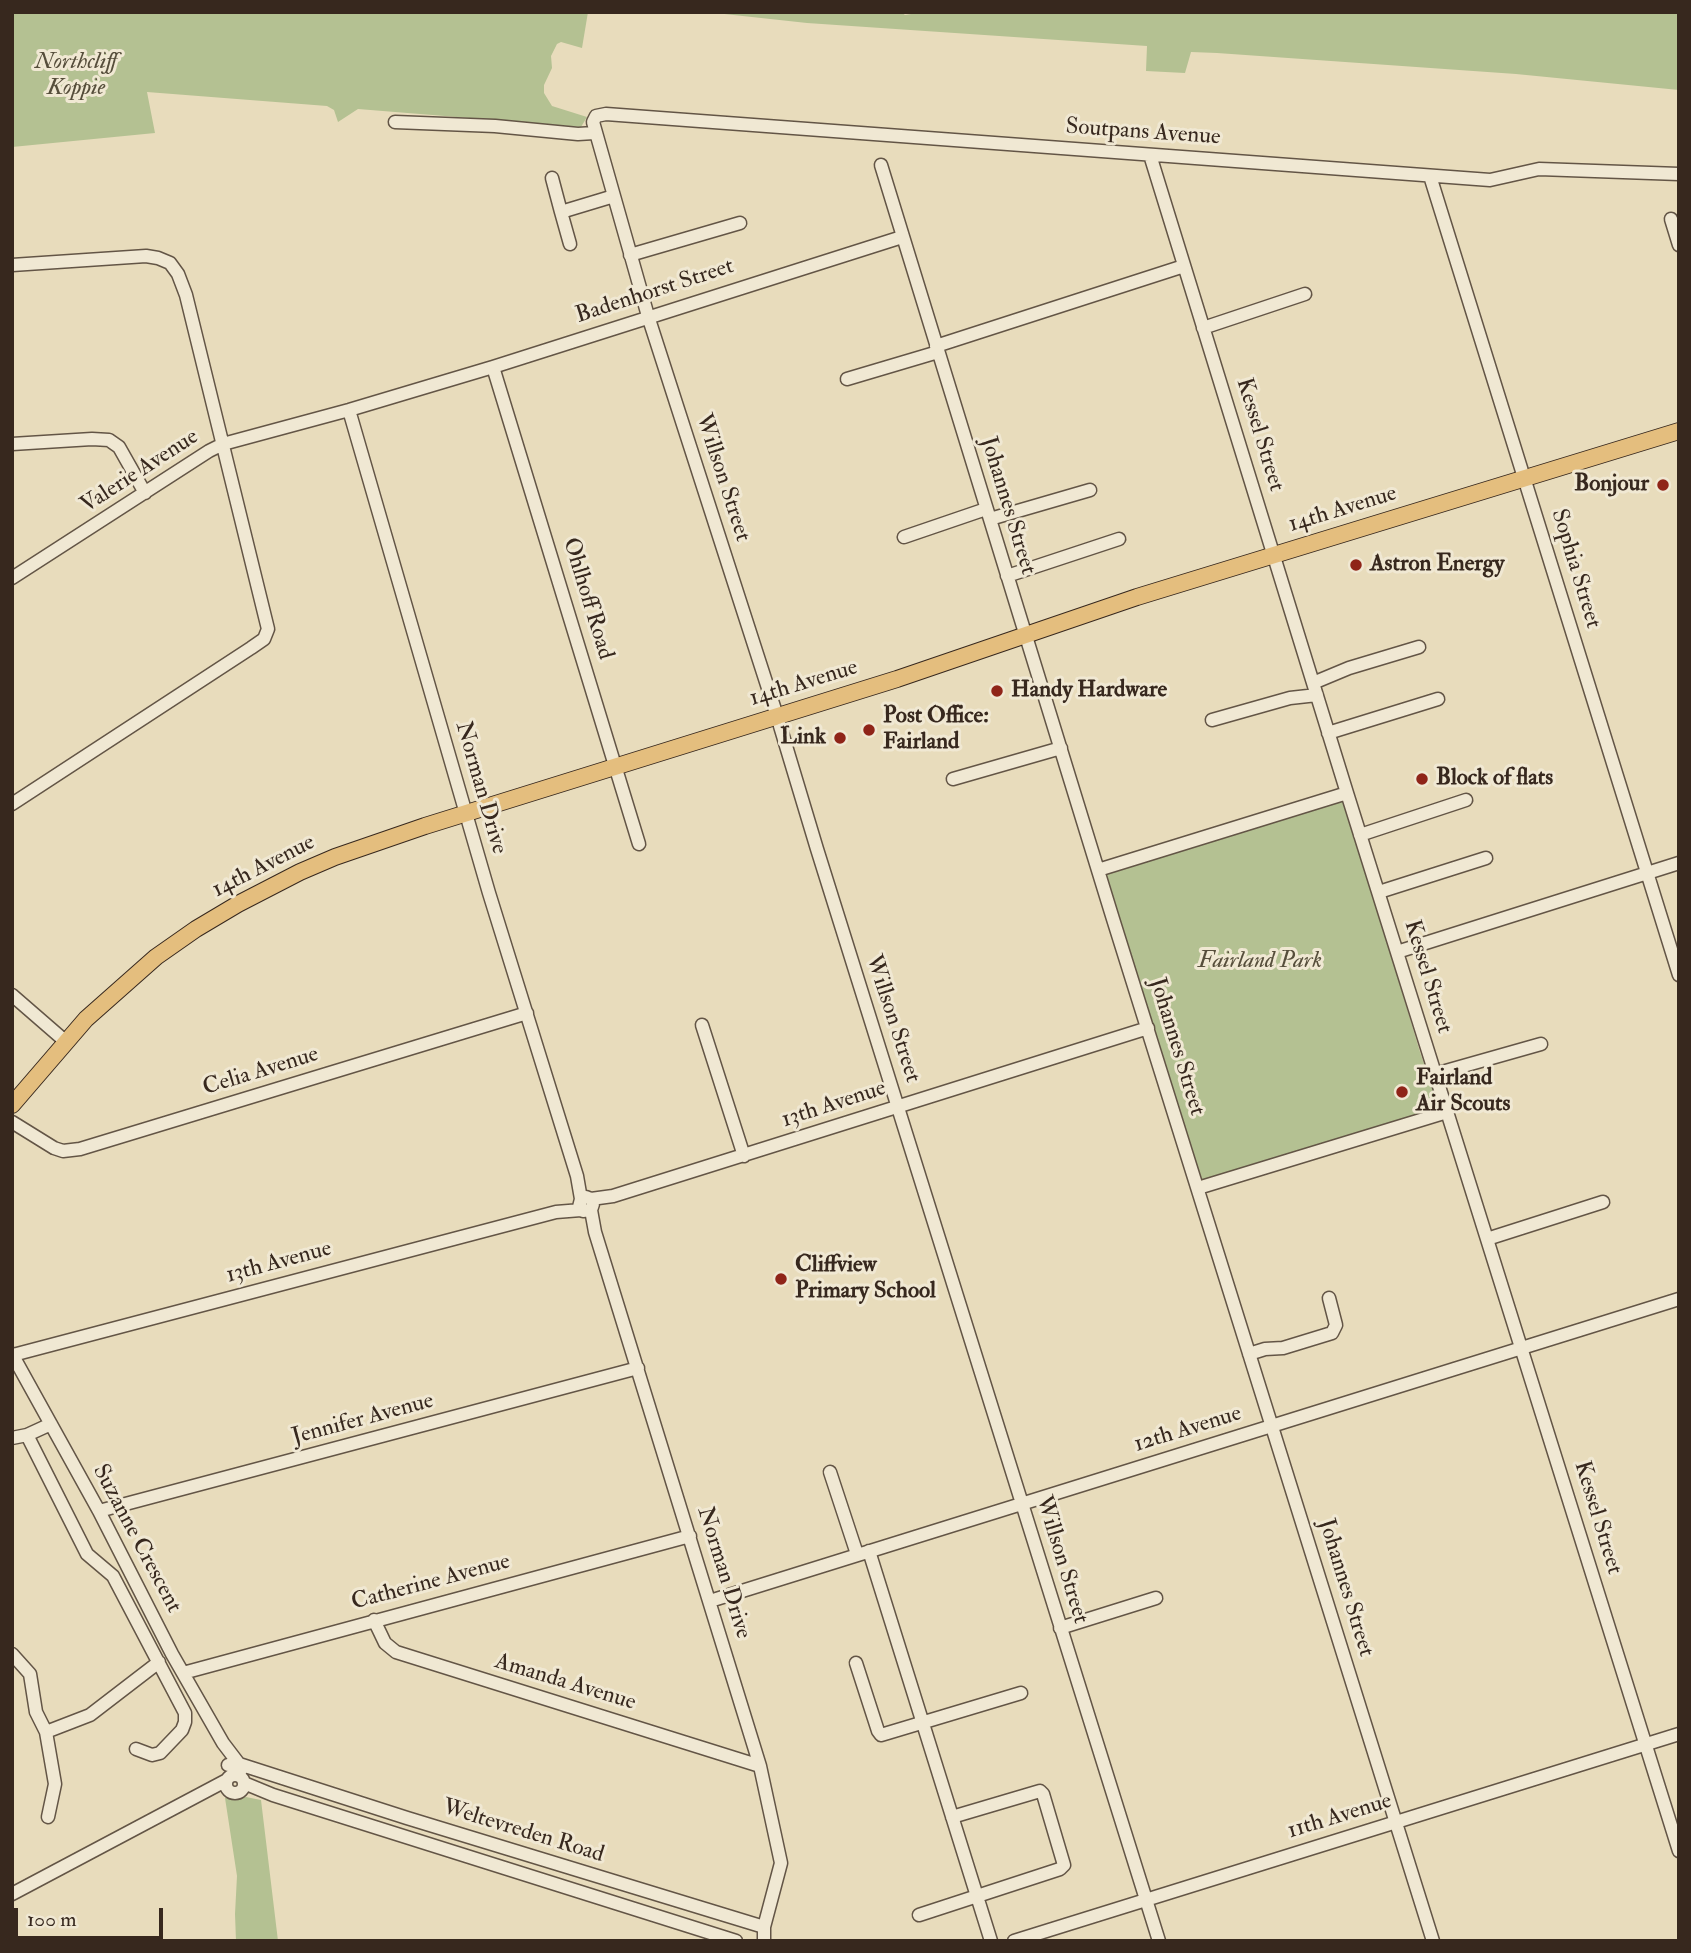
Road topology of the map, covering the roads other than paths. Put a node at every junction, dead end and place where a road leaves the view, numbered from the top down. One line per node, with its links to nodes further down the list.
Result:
1 (395, 122): 2 (street)
2 (594, 134): 3 (street, Soutpans Avenue); 8 (street, Willson Street)
3 (1150, 155): 6 (street, Soutpans Avenue); 17 (street, Kessel Street)
4 (881, 165): 12 (street, Johannes Street)
5 (1679, 174): 6 (street, Soutpans Avenue)
6 (1430, 176): 29 (street, Sophia Street)
7 (552, 178): 9 (street)
8 (614, 196): 9 (street); 15 (street, Willson Street)
9 (561, 212): 13 (street)
10 (1671, 219): 14 (street)
11 (740, 223): 15 (street)
12 (902, 237): 19 (street, Badenhorst Street); 21 (street, Johannes Street)
13 (570, 244)
14 (1679, 245)
15 (630, 255): 19 (street, Willson Street)
16 (12, 265): 28 (street)
17 (1184, 266): 20 (street, Kessel Street); 21 (street)
18 (1305, 294): 20 (street)
19 (648, 316): 22 (street, Badenhorst Street); 42 (street, Willson Street)
20 (1203, 328): 35 (street, Kessel Street)
21 (937, 349): 23 (street); 32 (street, Johannes Street)
22 (493, 367): 24 (street, Badenhorst Street); 46 (street, Ohlhoff Road)
23 (847, 379)
24 (421, 388): 25 (street, Valerie Avenue)
25 (349, 410): 28 (street, Valerie Avenue); 51 (street, Norman Drive)
26 (1679, 430): 29 (main road, 14th Avenue)
27 (12, 444): 31 (street)
28 (223, 444): 31 (street, Valerie Avenue); 50 (street)
29 (1524, 478): 35 (main road, 14th Avenue); 57 (street, Sophia Street)
30 (1090, 490): 32 (street)
31 (145, 493): 37 (street, Valerie Avenue)
32 (988, 514): 33 (street); 36 (street, Johannes Street)
33 (904, 537)
34 (1119, 538): 36 (street)
35 (1275, 555): 38 (main road, 14th Avenue); 40 (street, Kessel Street)
36 (1007, 576): 38 (street, Johannes Street)
37 (12, 578)
38 (1025, 635): 42 (main road, 14th Avenue); 45 (street, Johannes Street)
39 (1419, 647): 40 (street)
40 (1315, 689): 43 (street); 44 (street, Kessel Street)
41 (1438, 699): 44 (street)
42 (778, 716): 46 (main road, 14th Avenue); 69 (street, Willson Street)
43 (1212, 720)
44 (1328, 733): 48 (street, Kessel Street)
45 (1061, 748): 47 (street); 56 (street, Johannes Street)
46 (617, 767): 51 (main road, 14th Avenue); 53 (street, Ohlhoff Road)
47 (953, 779)
48 (1347, 793): 52 (street, Kessel Street); 56 (street)
49 (1466, 800): 52 (street)
50 (12, 804)
51 (466, 814): 62 (street, Norman Drive); 65 (main road, 14th Avenue)
52 (1360, 835): 58 (street, Kessel Street)
53 (639, 844)
54 (1486, 858): 58 (street)
55 (1679, 863): 57 (street)
56 (1098, 870): 64 (street, Johannes Street)
57 (1648, 872): 59 (street); 60 (street, Sophia Street)
58 (1379, 892): 59 (street, Kessel Street)
59 (1398, 952): 67 (street, Kessel Street)
60 (1679, 975)
61 (12, 995): 65 (street)
62 (527, 1013): 71 (street, Celia Avenue); 75 (street, Norman Drive)
63 (702, 1025): 72 (street)
64 (1147, 1028): 69 (street, 13th Avenue); 73 (street, Johannes Street)
65 (65, 1041): 68 (main road, 14th Avenue)
66 (1541, 1044): 67 (street)
67 (1436, 1074): 70 (street, Kessel Street)
68 (12, 1104)
69 (898, 1107): 72 (street, 13th Avenue); 88 (street, Willson Street)
70 (1447, 1112): 73 (street); 76 (street, Kessel Street)
71 (12, 1122)
72 (744, 1156): 75 (street, 13th Avenue)
73 (1198, 1188): 81 (street, Johannes Street)
74 (1603, 1202): 76 (street)
75 (586, 1204): 80 (street, 13th Avenue); 82 (street, Norman Drive)
76 (1487, 1239): 79 (street, Kessel Street)
77 (1329, 1298): 81 (street)
78 (1679, 1299): 79 (street, 12th Avenue)
79 (1522, 1349): 84 (street, 12th Avenue); 106 (street, Kessel Street)
80 (13, 1354): 83 (street, Suzanne Crescent)
81 (1249, 1354): 84 (street, Johannes Street)
82 (638, 1368): 89 (street, Jennifer Avenue); 90 (street, Norman Drive)
83 (51, 1424): 85 (street); 89 (street, Suzanne Crescent)
84 (1272, 1426): 88 (street, 12th Avenue); 112 (street, Johannes Street)
85 (27, 1435): 86 (street); 93 (street)
86 (12, 1438)
87 (830, 1472): 91 (street)
88 (1022, 1503): 91 (street, 12th Avenue); 97 (street, Willson Street)
89 (99, 1511): 92 (street, Suzanne Crescent)
90 (690, 1536): 95 (street, Norman Drive); 96 (street, Catherine Avenue)
91 (863, 1552): 95 (street, 12th Avenue); 103 (street)
92 (124, 1559): 93 (street); 101 (street, Suzanne Crescent)
93 (103, 1567): 99 (street)
94 (1156, 1598): 97 (street)
95 (710, 1601): 108 (street, Norman Drive)
96 (374, 1620): 101 (street, Catherine Avenue); 108 (street, Amanda Avenue)
97 (1060, 1628): 116 (street, Willson Street)
98 (12, 1654): 104 (street)
99 (159, 1662): 104 (street); 107 (street)
100 (856, 1663): 103 (street)
101 (183, 1673): 109 (street, Suzanne Crescent)
102 (1021, 1693): 103 (street)
103 (923, 1722): 111 (street)
104 (46, 1732): 110 (street)
105 (1679, 1734): 106 (street, 11th Avenue)
106 (1646, 1744): 112 (street, 11th Avenue); 113 (street, Kessel Street)
107 (136, 1749)
108 (760, 1766): 118 (street, Norman Drive)
109 (235, 1777): 114 (street); 118 (street, Weltevreden Road); 119 (street, Weltevreden Road)
110 (48, 1817)
111 (952, 1817): 115 (street); 115 (street)
112 (1396, 1821): 116 (street, 11th Avenue); 123 (street, Johannes Street)
113 (1679, 1851)
114 (12, 1894)
115 (977, 1895): 117 (street); 120 (street)
116 (1146, 1900): 121 (street, 11th Avenue); 122 (street, Willson Street)
117 (919, 1915)
118 (762, 1935)
119 (732, 1940)
120 (991, 1941)
121 (1014, 1941)
122 (1159, 1941)
123 (1433, 1941)

